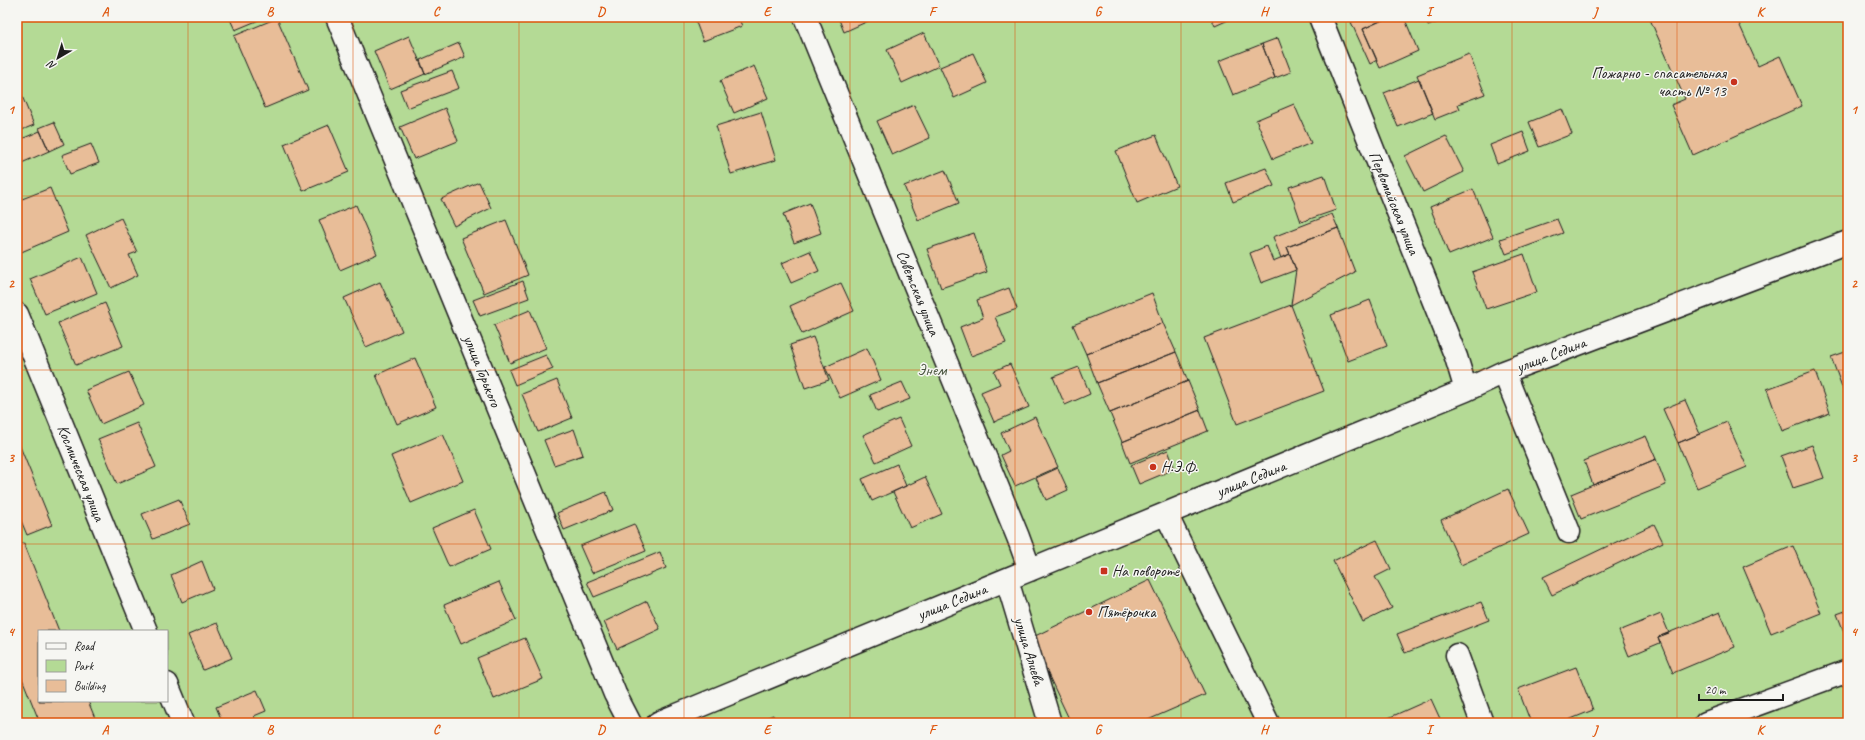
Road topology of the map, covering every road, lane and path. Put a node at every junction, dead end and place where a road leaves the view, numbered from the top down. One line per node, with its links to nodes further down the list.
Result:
1 (337, 17): 18 (street, улица Горького)
2 (805, 17): 10 (street, Советская улица)
3 (1320, 17): 7 (street, Первомайская улица)
4 (1848, 242): 6 (street, улица Седина)
5 (17, 314): 12 (street, Космическая улица)
6 (1504, 372): 7 (street, улица Седина); 9 (street)
7 (1466, 390): 8 (street, улица Седина)
8 (1166, 514): 10 (street, улица Седина); 21 (street)
9 (1569, 532)
10 (1030, 570): 11 (street, улица Седина)
11 (1008, 580): 16 (street, улица Седина); 20 (street, улица Алиева)
12 (146, 630)
13 (1457, 655): 22 (street)
14 (1848, 671): 23 (street)
15 (168, 686): 17 (street)
16 (698, 715): 19 (street, улица Седина)
17 (183, 723)
18 (630, 723)
19 (658, 723)
20 (1050, 723)
21 (1268, 723)
22 (1482, 723)
23 (1706, 723)

